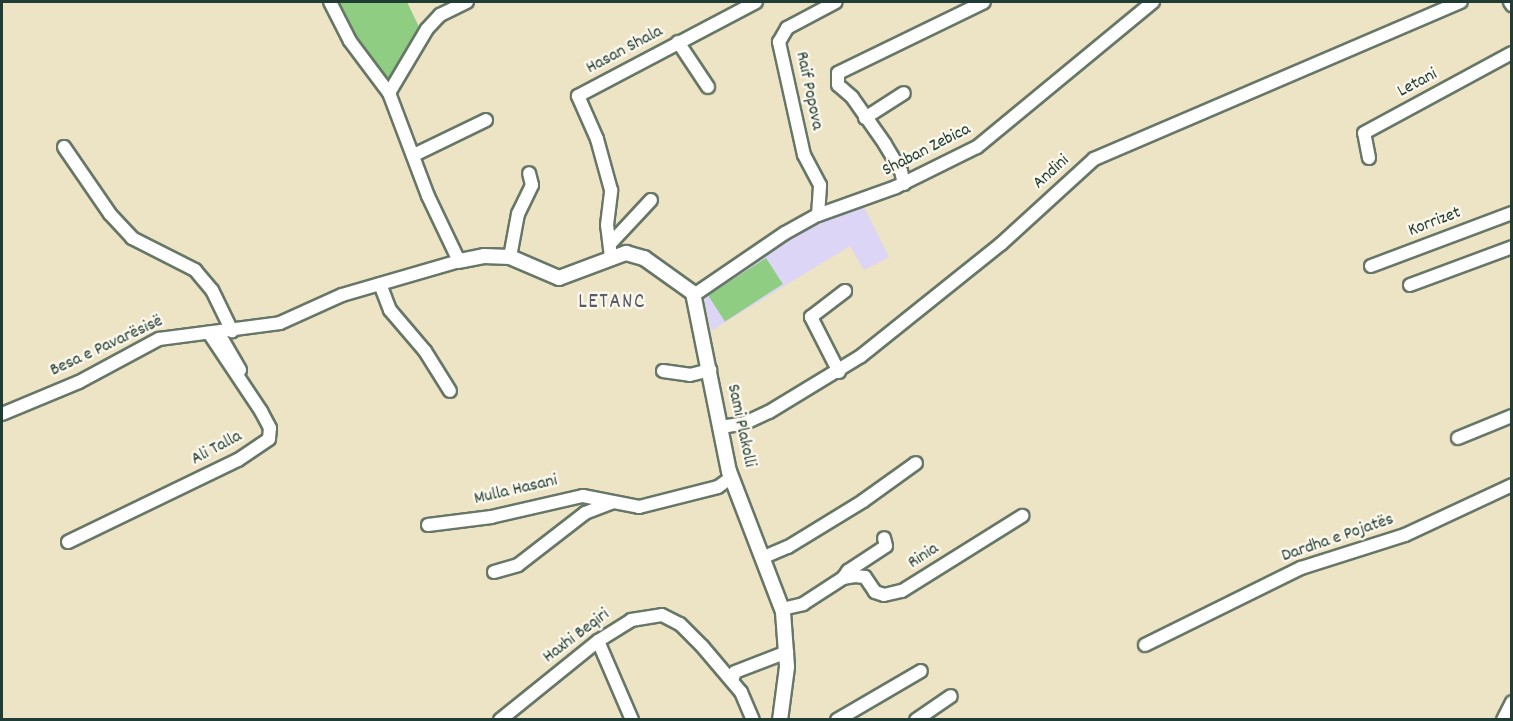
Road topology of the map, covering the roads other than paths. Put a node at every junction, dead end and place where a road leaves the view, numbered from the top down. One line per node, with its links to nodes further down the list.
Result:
1 (330, 2): 11 (street)
2 (467, 2): 11 (street)
3 (756, 2): 8 (street, Hasan Shala)
4 (836, 2): 22 (street, Raif Popova)
5 (984, 2): 13 (street)
6 (1153, 2): 19 (street, Shaban Zebica)
7 (1461, 2): 36 (street, Andini)
8 (678, 42): 10 (street, Hasan Shala); 24 (street, Hasan Shala)
9 (1512, 53): 17 (street, Letani)
10 (708, 87)
11 (389, 93): 16 (street)
12 (904, 93): 13 (street)
13 (865, 118): 19 (street)
14 (486, 120): 16 (street)
15 (64, 147): 32 (street)
16 (414, 155): 26 (street)
17 (1369, 158)
18 (530, 173): 25 (street)
19 (904, 184): 22 (street, Shaban Zebica)
20 (651, 200): 24 (street)
21 (1512, 213): 27 (street, Korrizet)
22 (818, 215): 31 (street, Shaban Zebica)
23 (1512, 247): 29 (street)
24 (611, 250): 25 (street); 31 (street)
25 (510, 257): 26 (street)
26 (459, 261): 28 (street, Besa e Pavarësisë)
27 (1371, 266)
28 (380, 284): 32 (street, Besa e Pavarësisë); 37 (street)
29 (1410, 285)
30 (844, 291): 36 (street)
31 (694, 296): 34 (street, Sami Plakolli)
32 (232, 331): 33 (street, Besa e Pavarësisë)
33 (214, 332): 38 (street, Besa e Pavarësisë); 41 (street); 50 (street, Ali Talla)
34 (710, 370): 35 (street, Sami Plakolli); 40 (street, Sami Plakolli)
35 (663, 371)
36 (839, 372): 40 (street, Andini)
37 (450, 391)
38 (2, 414)
39 (1512, 416): 42 (street)
40 (721, 427): 44 (street, Sami Plakolli)
41 (278, 429)
42 (1458, 438)
43 (916, 463): 51 (street)
44 (732, 477): 46 (street, Mulla Hasani); 51 (street, Sami Plakolli)
45 (1512, 485): 56 (street, Dardha e Pojatës)
46 (611, 502): 48 (street, Mulla Hasani); 52 (street)
47 (1022, 516): 53 (street, Rinia)
48 (428, 525)
49 (884, 538): 53 (street, Rinia)
50 (68, 542)
51 (764, 557): 54 (street, Sami Plakolli)
52 (494, 572)
53 (843, 578): 54 (street, Rinia)
54 (783, 609): 57 (street, Sami Plakolli)
55 (598, 640): 59 (street, Haxhi Beqiri); 62 (street, Haxhi Beqiri); 63 (street)
56 (1145, 645)
57 (787, 651): 59 (street); 65 (street, Sami Plakolli)
58 (921, 671): 66 (street)
59 (732, 681): 64 (street, Haxhi Beqiri)
60 (951, 696): 67 (street)
61 (1512, 702): 68 (street)
62 (500, 720)
63 (632, 720)
64 (753, 720)
65 (780, 720)
66 (837, 720)
67 (916, 720)
68 (1503, 720)

